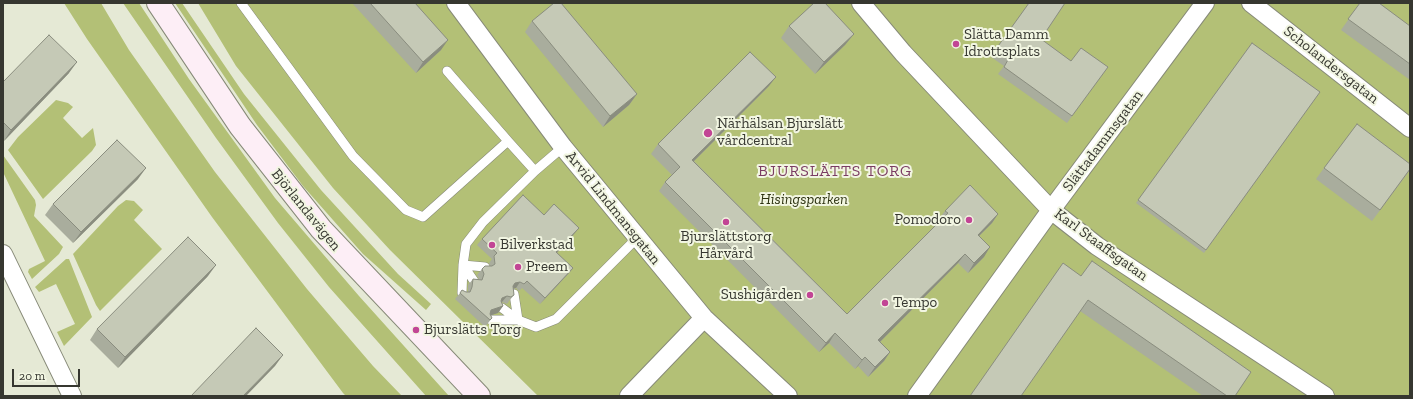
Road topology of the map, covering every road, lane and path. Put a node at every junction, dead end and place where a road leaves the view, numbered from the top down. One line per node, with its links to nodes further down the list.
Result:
1 (158, 3): 25 (street, Björlandavägen)
2 (242, 3): 9 (lane)
3 (456, 3): 10 (street, Arvid Lindmansgatan)
4 (861, 3): 12 (street, Karl Staaffsgatan)
5 (1205, 3): 12 (street, Slättadammsgatan)
6 (1251, 3): 8 (street, Scholandersgatan)
7 (447, 71): 9 (lane)
8 (1410, 128)
9 (508, 141): 11 (lane)
10 (563, 146): 11 (lane); 13 (street, Arvid Lindmansgatan)
11 (535, 171): 15 (lane)
12 (1051, 210): 28 (street, Slättadammsgatan); 29 (street, Karl Staaffsgatan)
13 (637, 238): 21 (street, Arvid Lindmansgatan); 23 (lane)
14 (3, 254): 24 (street)
15 (463, 265): 16 (lane); 17 (lane); 18 (lane)
16 (485, 267)
17 (474, 281)
18 (462, 293)
19 (514, 294): 23 (lane)
20 (502, 308): 23 (lane)
21 (704, 318): 26 (street); 27 (street, Arvid Lindmansgatan)
22 (491, 320): 23 (lane)
23 (518, 320)
24 (72, 396)
25 (479, 396)
26 (629, 396)
27 (788, 396)
28 (917, 396)
29 (1325, 396)

